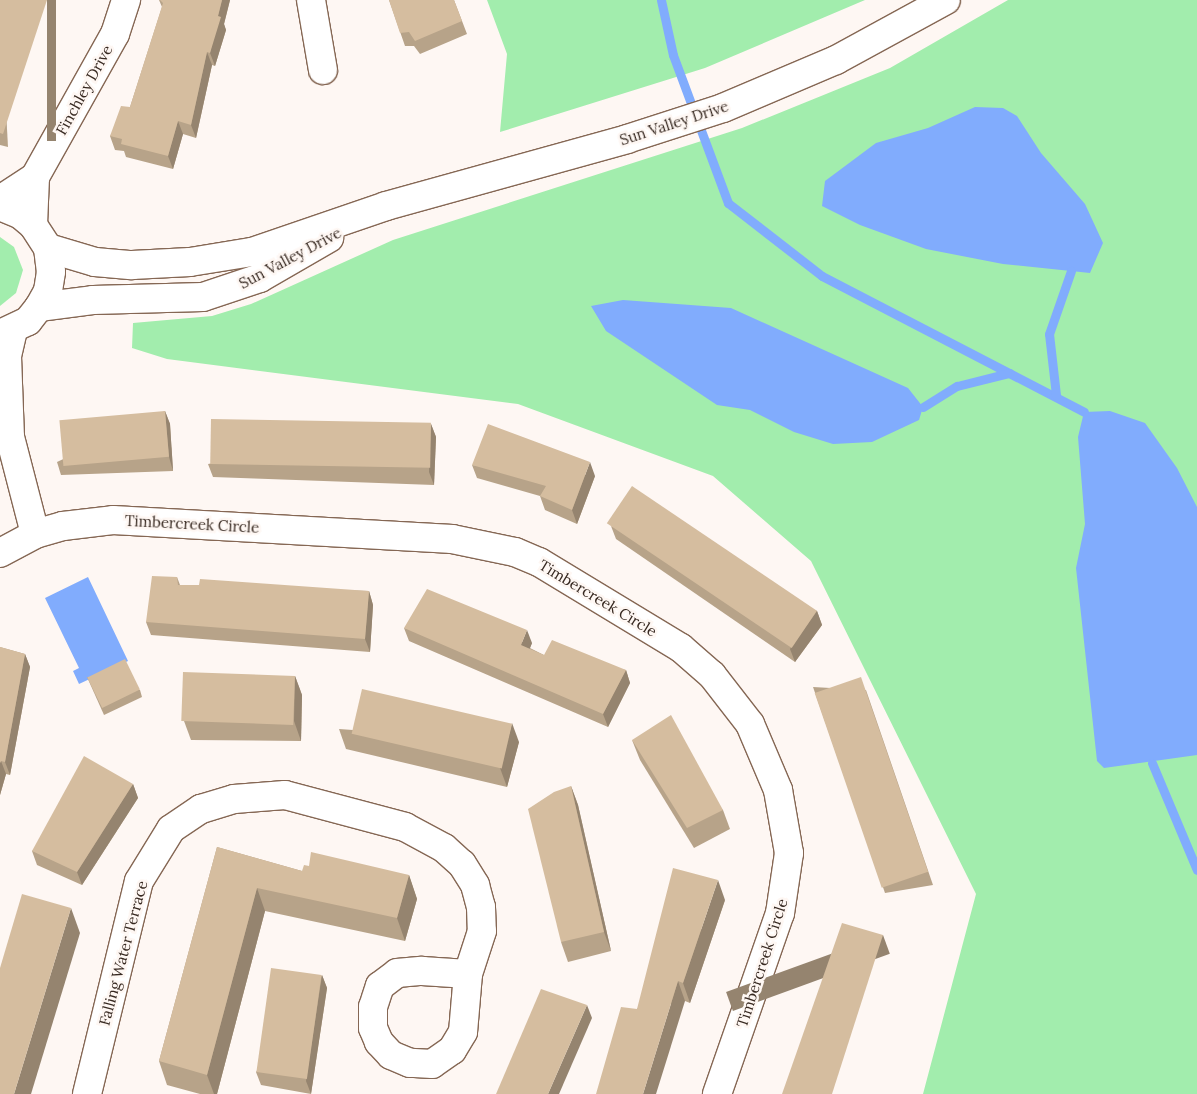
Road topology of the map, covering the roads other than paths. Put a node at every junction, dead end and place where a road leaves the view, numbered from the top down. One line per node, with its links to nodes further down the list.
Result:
1 (126, 0): 5 (street, Finchley Drive)
2 (311, 0): 4 (street)
3 (946, 0): 8 (street, Sun Valley Drive)
4 (323, 70)
5 (35, 177): 6 (street, Finchley Drive); 9 (street, Finchley Drive)
6 (0, 200)
7 (0, 206): 9 (street)
8 (386, 206): 10 (street, Sun Valley Drive); 11 (street, Sun Valley Drive)
9 (33, 225): 10 (street)
10 (48, 248): 11 (street)
11 (39, 307): 12 (street)
12 (6, 332): 13 (street)
13 (35, 534): 14 (street, Timbercreek Circle); 17 (street, Timbercreek Circle)
14 (1, 550)
15 (468, 974): 16 (street, Falling Water Terrace)
16 (87, 1094)
17 (717, 1094)

